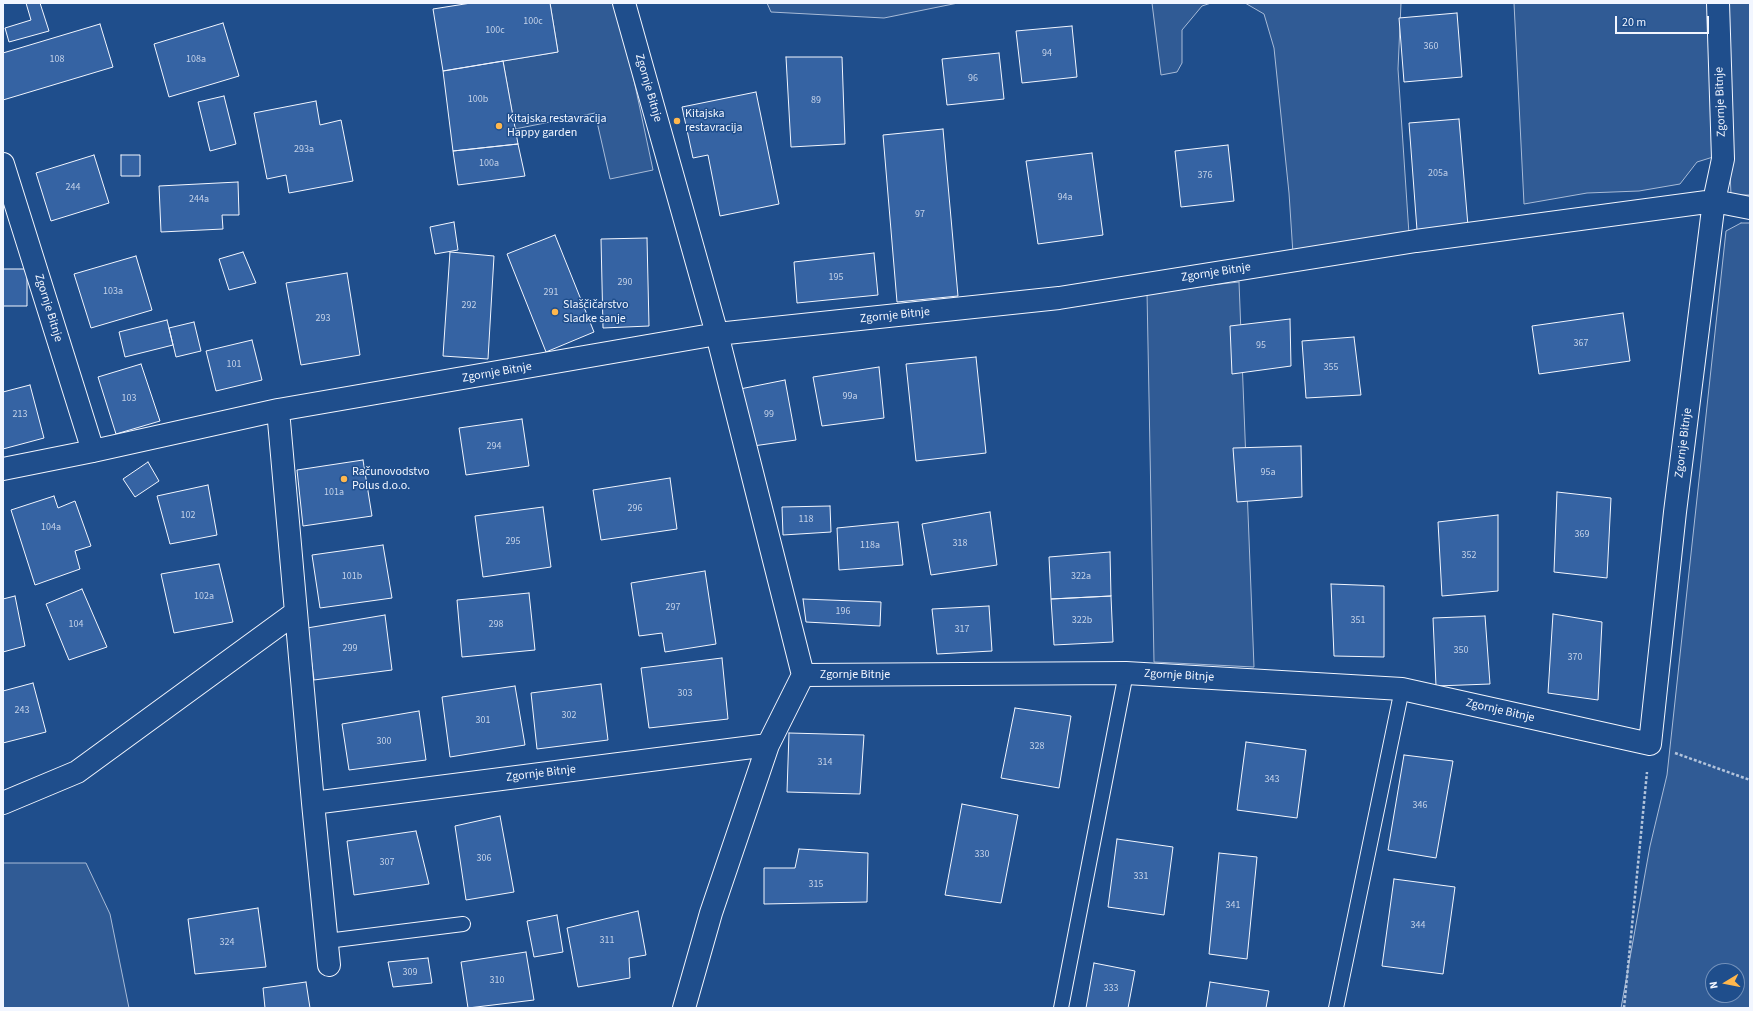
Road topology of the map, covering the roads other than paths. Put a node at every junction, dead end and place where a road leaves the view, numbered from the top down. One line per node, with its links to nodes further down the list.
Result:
1 (624, 3): 6 (street, Zgornje Bitnje)
2 (1718, 3): 4 (street, Zgornje Bitnje)
3 (3, 164): 8 (street, Zgornje Bitnje)
4 (1714, 201): 5 (street, Zgornje Bitnje); 6 (street, Zgornje Bitnje); 13 (street, Zgornje Bitnje)
5 (1750, 208)
6 (717, 334): 7 (street, Zgornje Bitnje); 12 (street, Zgornje Bitnje)
7 (278, 410): 8 (street, Zgornje Bitnje); 10 (street)
8 (93, 452): 9 (street, Zgornje Bitnje)
9 (3, 470)
10 (295, 613): 15 (street); 16 (street)
11 (1126, 673): 12 (street, Zgornje Bitnje); 13 (street, Zgornje Bitnje); 21 (lane)
12 (803, 675): 14 (street, Zgornje Bitnje)
13 (1402, 689): 22 (lane)
14 (768, 745): 16 (street, Zgornje Bitnje); 20 (street, Zgornje Bitnje)
15 (3, 803)
16 (313, 803): 18 (street)
17 (463, 924): 18 (lane)
18 (327, 941): 19 (street)
19 (329, 965)
20 (684, 1008)
21 (1061, 1008)
22 (1336, 1008)

